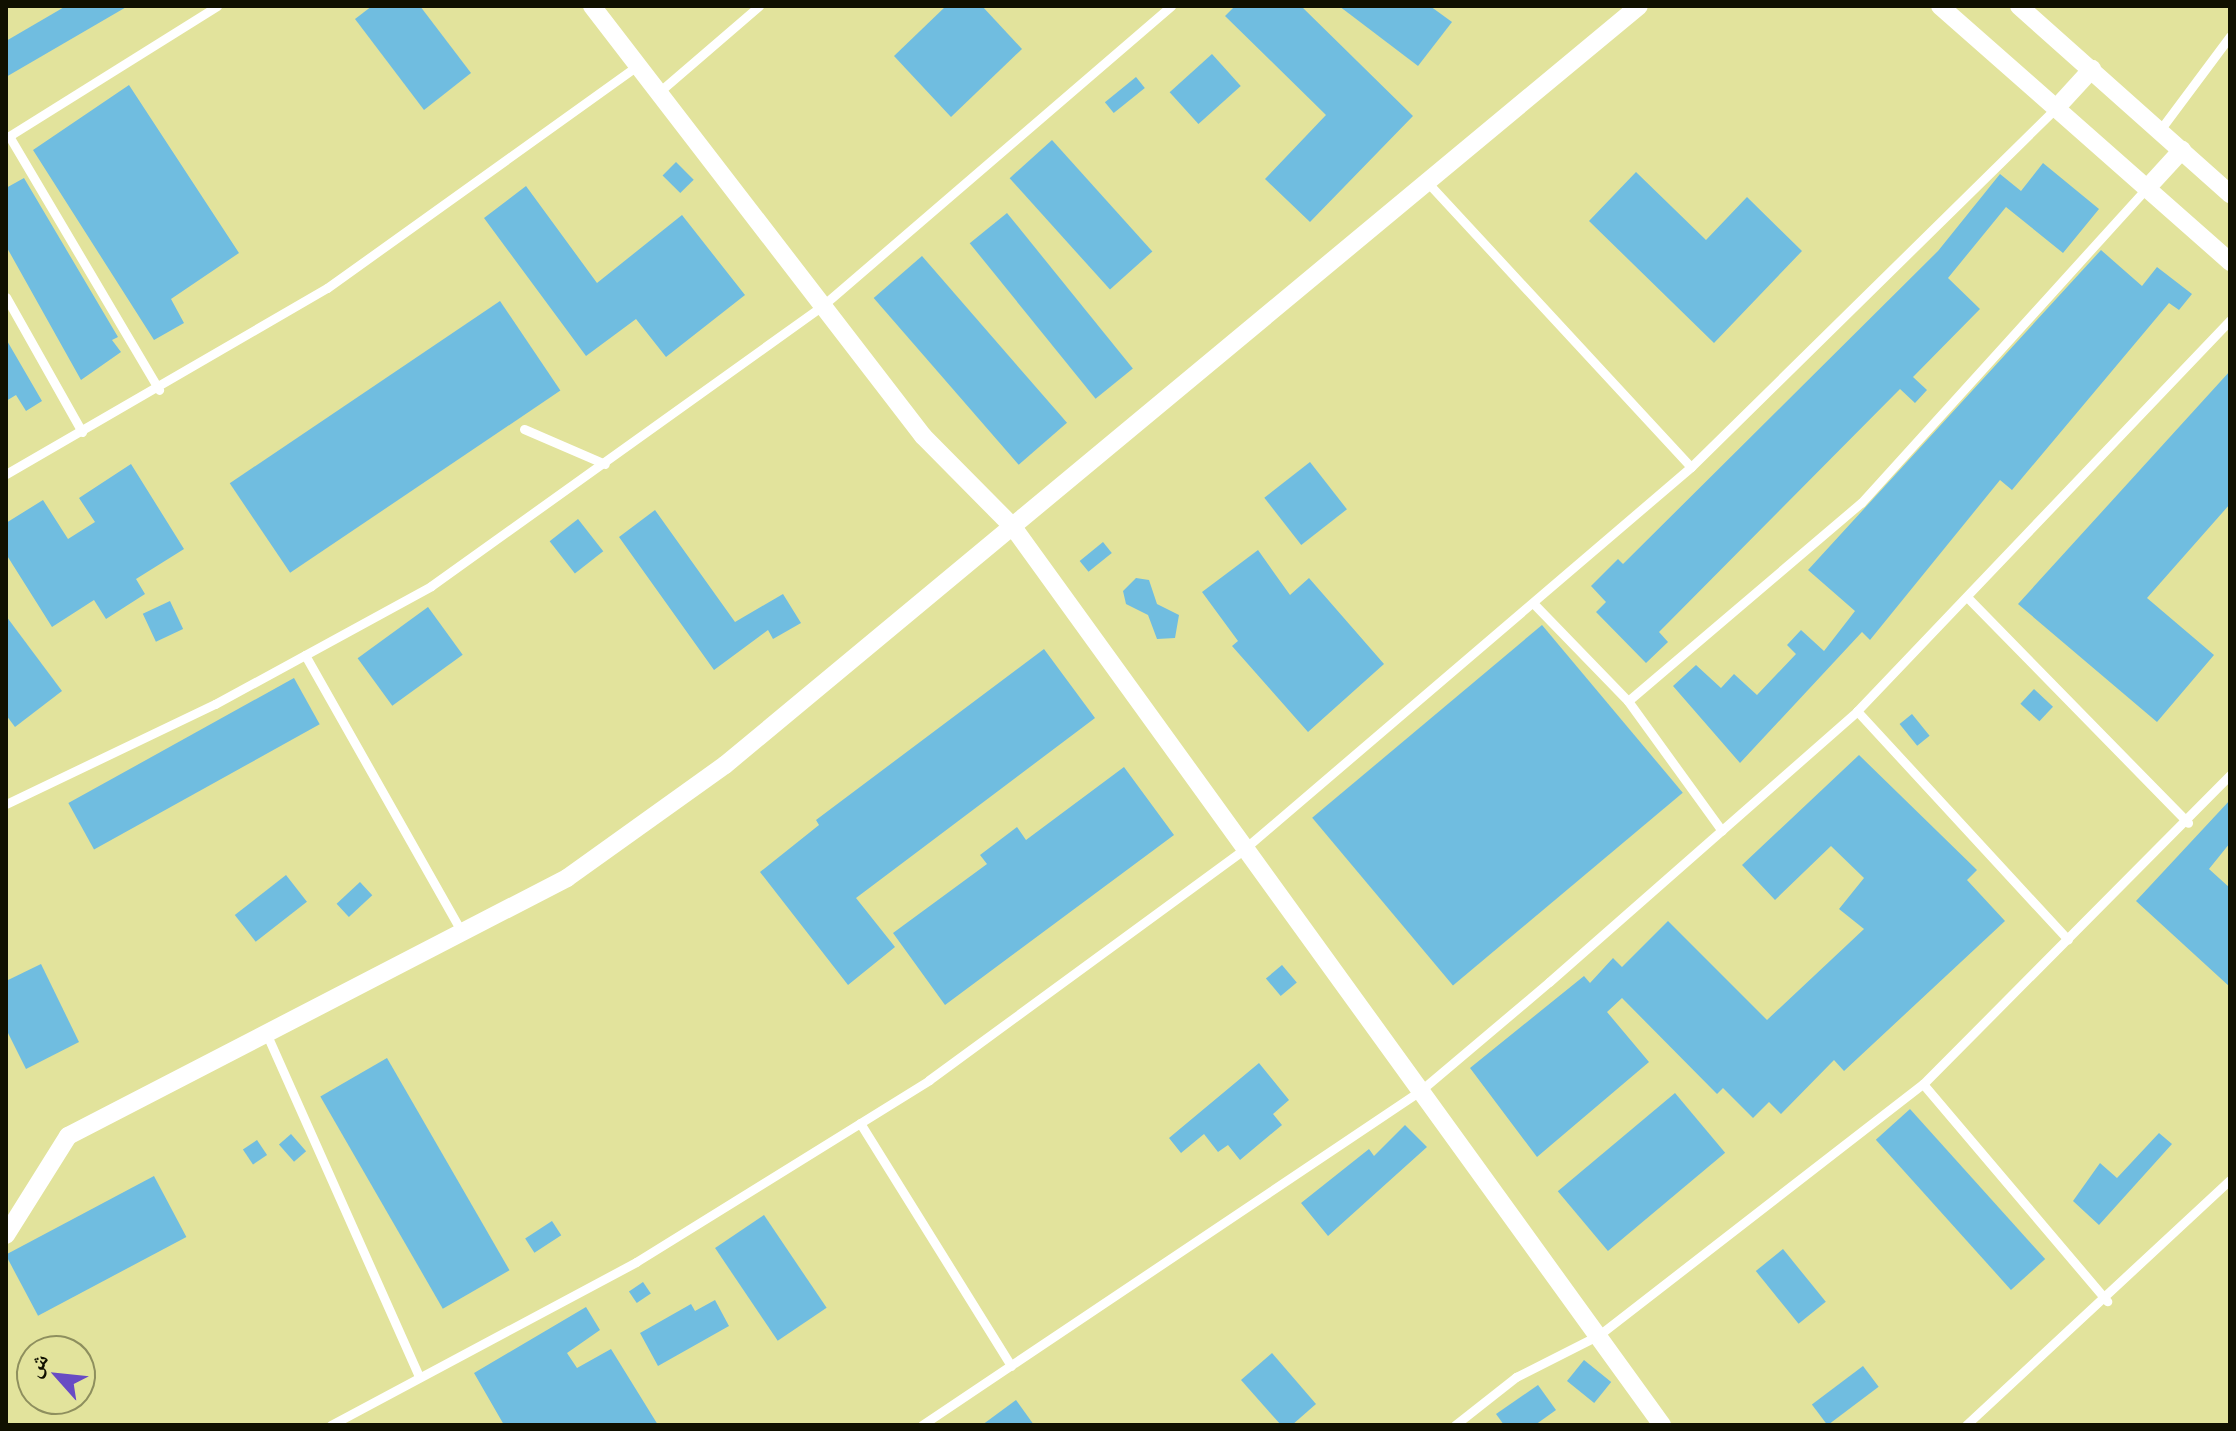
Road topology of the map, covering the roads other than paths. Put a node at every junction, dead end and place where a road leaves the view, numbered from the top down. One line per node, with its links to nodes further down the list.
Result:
1 (217, 6): 14 (lane)
2 (592, 6): 9 (street)
3 (759, 6): 11 (lane)
4 (1171, 6): 21 (lane)
5 (1639, 6): 16 (street)
6 (1940, 6): 12 (street)
7 (2019, 6): 10 (street)
8 (2230, 36): 13 (lane)
9 (639, 65): 11 (street); 23 (lane)
10 (2092, 69): 12 (street); 13 (street)
11 (659, 92): 21 (street)
12 (2059, 105): 17 (street); 27 (lane)
13 (2160, 130): 15 (street)
14 (8, 137): 23 (lane)
15 (2182, 150): 17 (street); 18 (street)
16 (1428, 183): 27 (lane); 29 (street)
17 (2149, 186): 19 (street); 33 (lane)
18 (2230, 194)
19 (2230, 262)
20 (6, 297): 25 (lane)
21 (821, 307): 26 (lane); 29 (street)
22 (2230, 320): 30 (lane)
23 (159, 390): 25 (lane)
24 (524, 429): 26 (lane)
25 (82, 432): 28 (lane)
26 (605, 464): 32 (lane)
27 (1691, 467): 31 (lane)
28 (6, 474)
29 (1013, 527): 39 (street); 40 (street)
30 (1967, 597): 34 (lane); 37 (lane)
31 (1533, 603): 33 (lane); 39 (lane)
32 (305, 655): 36 (lane); 40 (lane)
33 (1628, 701): 38 (lane)
34 (1857, 711): 38 (lane); 41 (lane)
35 (2230, 775): 37 (lane)
36 (6, 804)
37 (2188, 823): 41 (lane)
38 (1722, 831): 44 (lane)
39 (1243, 850): 44 (street); 45 (lane)
40 (464, 935): 42 (street)
41 (2068, 940): 43 (lane)
42 (267, 1035): 47 (street); 51 (lane)
43 (1923, 1084): 48 (lane); 49 (lane)
44 (1420, 1091): 49 (street); 50 (lane)
45 (860, 1123): 50 (lane); 51 (lane)
46 (2230, 1180): 48 (lane)
47 (6, 1235)
48 (2107, 1301): 56 (lane)
49 (1599, 1335): 54 (lane); 55 (street)
50 (1011, 1366): 53 (lane)
51 (419, 1377): 52 (lane)
52 (331, 1425)
53 (922, 1425)
54 (1455, 1425)
55 (1662, 1425)
56 (1966, 1425)

